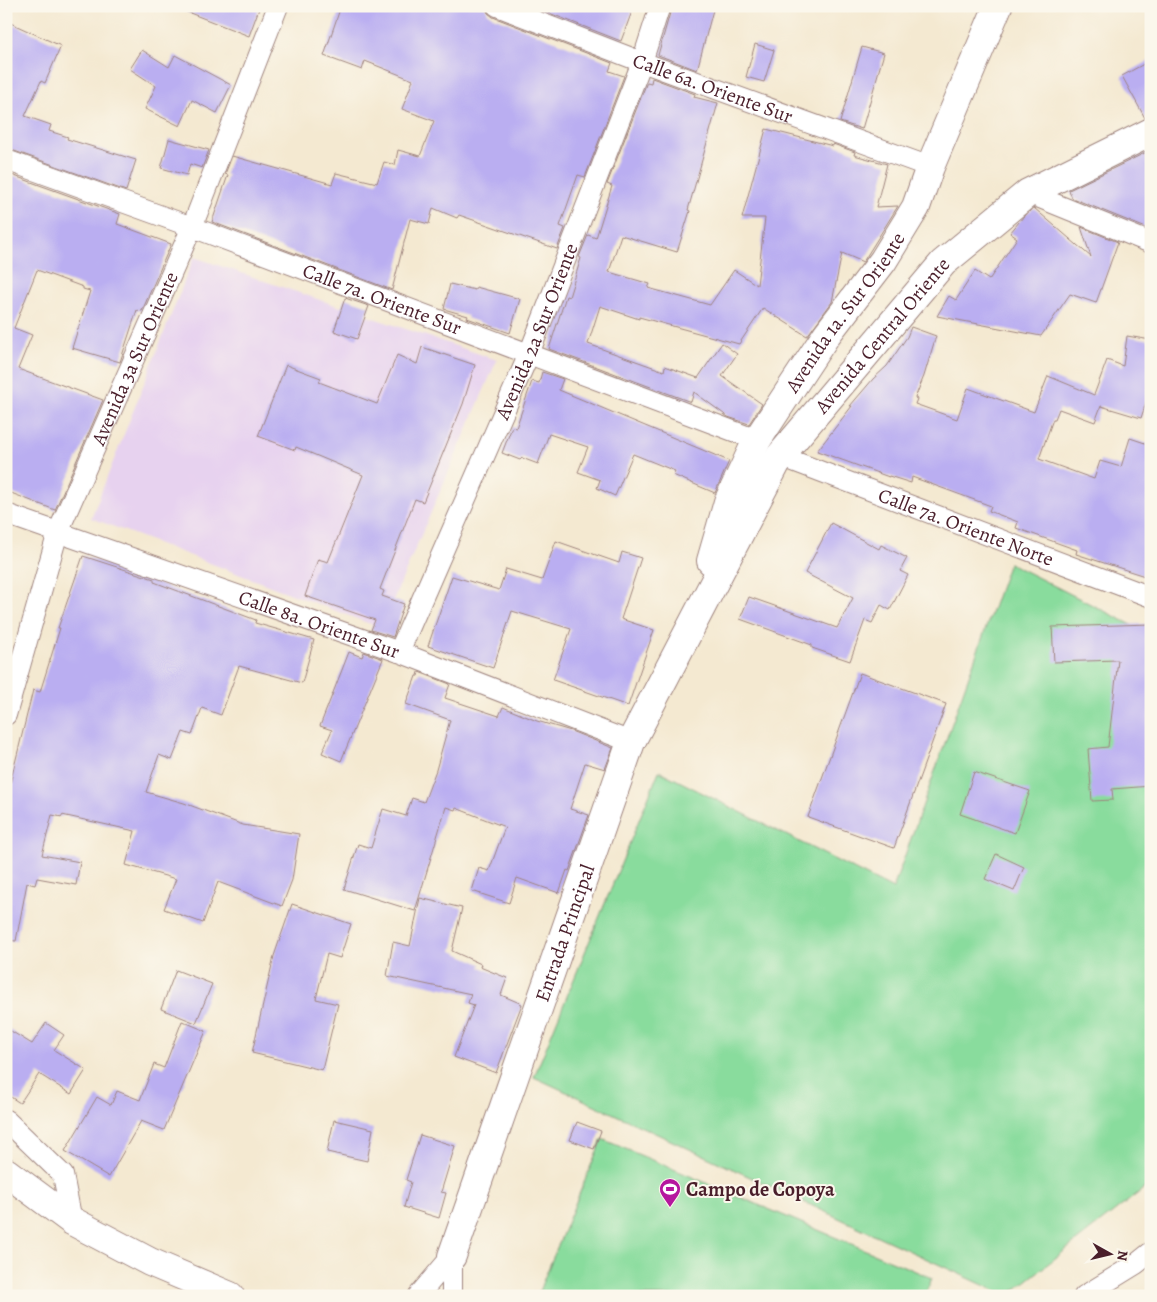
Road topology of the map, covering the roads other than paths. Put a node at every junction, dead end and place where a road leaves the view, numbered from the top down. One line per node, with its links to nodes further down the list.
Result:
1 (278, 6): 10 (street, Avenida 3a Sur Oriente)
2 (497, 6): 5 (street, Calle 6a. Oriente Sur)
3 (660, 6): 5 (street, Avenida 2a Sur Oriente)
4 (998, 6): 8 (street, Avenida 1a. Sur Oriente)
5 (642, 62): 8 (street, Calle 6a. Oriente Sur); 12 (street, Avenida 2a Sur Oriente)
6 (1151, 132): 9 (street, Avenida Central Oriente)
7 (6, 160): 10 (street, Calle 7a. Oriente Sur)
8 (930, 167): 13 (street, Avenida 1a. Sur Oriente)
9 (1028, 193): 11 (street); 14 (street, Avenida Central Oriente)
10 (192, 227): 12 (street, Calle 7a. Oriente Sur); 16 (street, Avenida 3a Sur Oriente)
11 (1151, 243)
12 (529, 354): 13 (street, Calle 7a. Oriente Sur); 19 (street, Avenida 2a Sur Oriente)
13 (757, 440): 18 (street, Avenida 1a. Sur Oriente)
14 (780, 456): 17 (street, Calle 7a. Oriente Norte); 18 (street, Avenida Central Oriente)
15 (6, 514): 16 (street, Calle 8a. Oriente Sur)
16 (58, 532): 19 (street, Calle 8a. Oriente Sur); 20 (street, Avenida 3a Sur Oriente)
17 (1151, 596)
18 (695, 617): 21 (street, Entrada Principal)
19 (399, 652): 21 (street, Calle 8a. Oriente Sur)
20 (6, 715)
21 (631, 742): 26 (street, Entrada Principal)
22 (6, 1120): 24 (street)
23 (6, 1172): 24 (street)
24 (72, 1221): 27 (street)
25 (1151, 1252): 30 (street)
26 (452, 1256): 28 (street); 29 (street)
27 (230, 1296)
28 (418, 1296)
29 (452, 1296)
30 (1084, 1296)

